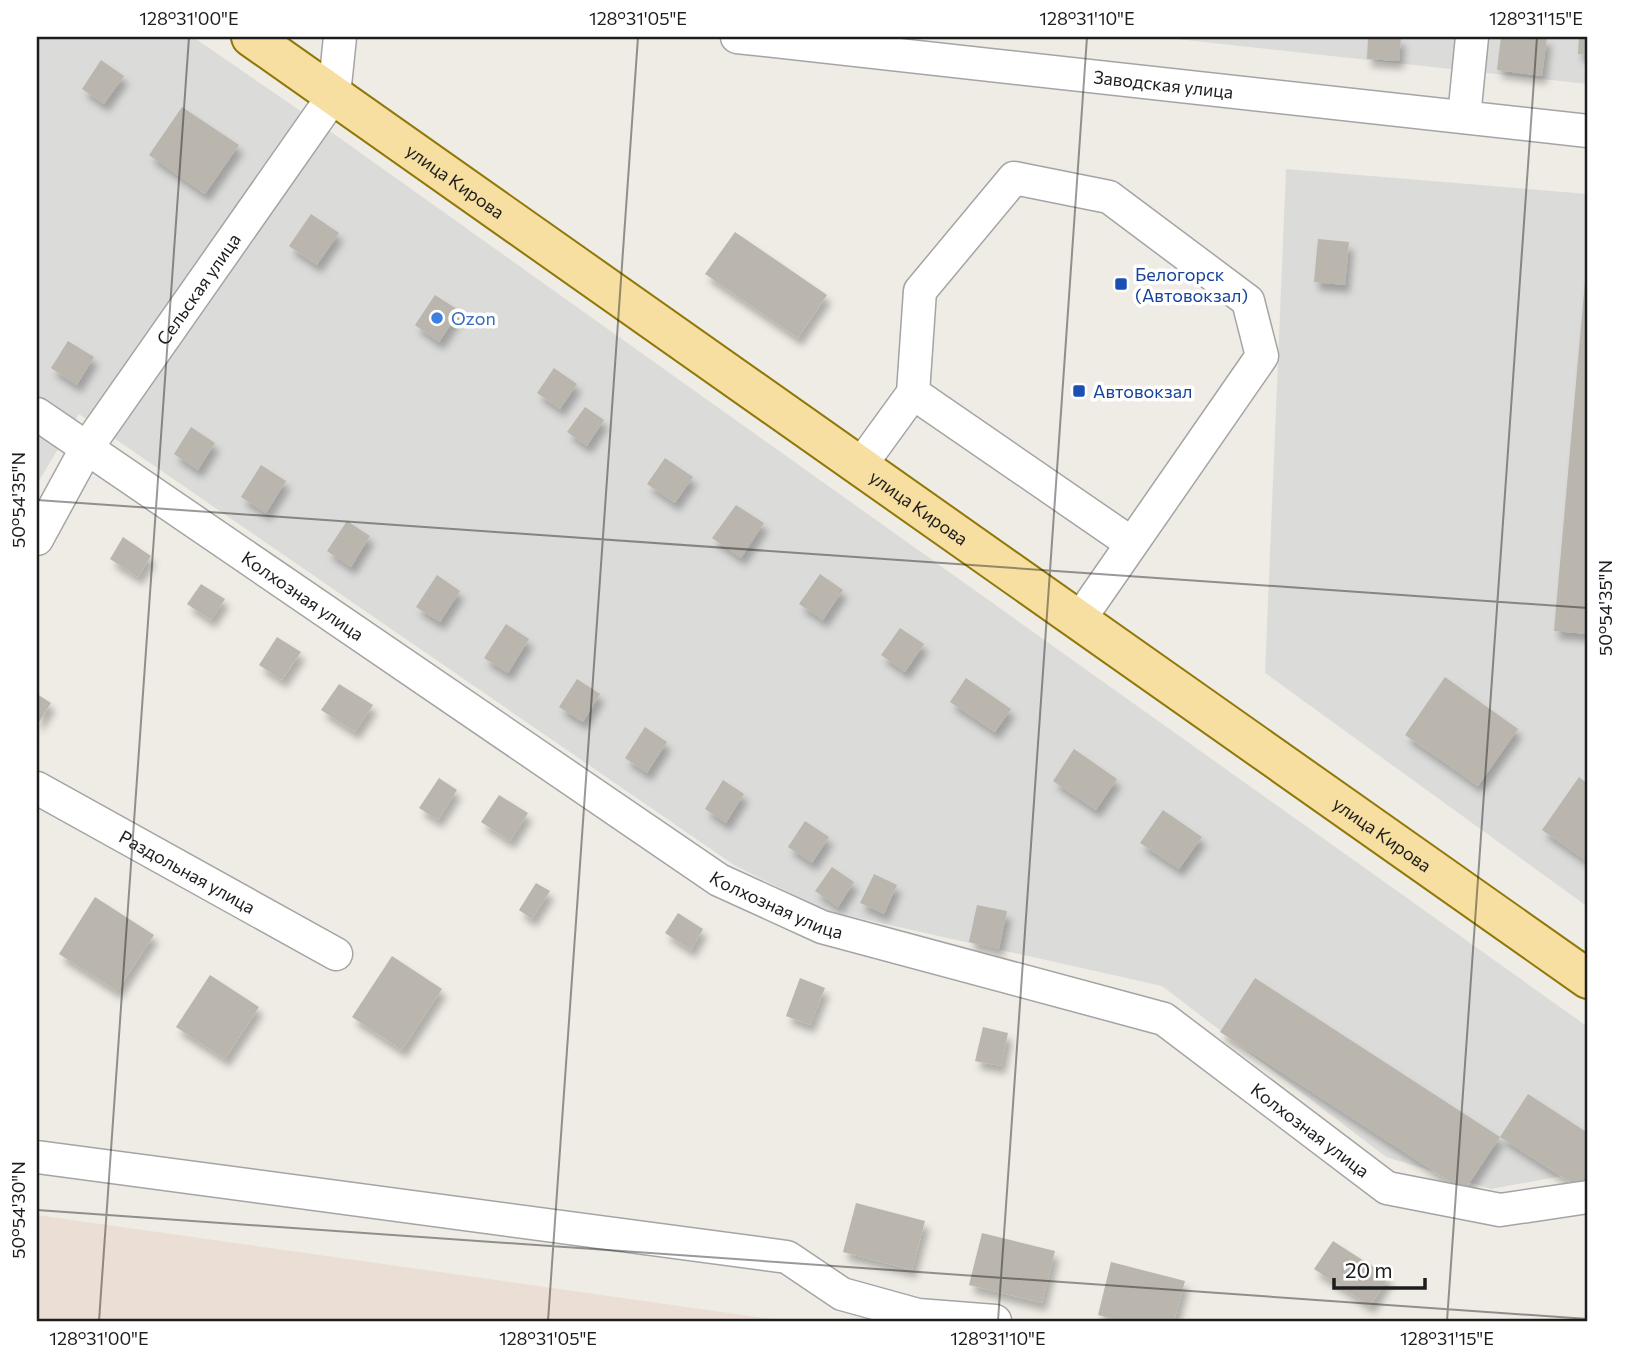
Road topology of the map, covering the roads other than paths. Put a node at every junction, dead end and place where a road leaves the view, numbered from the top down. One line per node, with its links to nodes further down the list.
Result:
1 (250, 37): 5 (main road, улица Кирова)
2 (340, 37): 5 (street, Сельская улица)
3 (737, 37): 6 (street, Заводская улица)
4 (1472, 37): 6 (street)
5 (334, 95): 10 (street, Сельская улица); 11 (main road, улица Кирова)
6 (1464, 117): 7 (street, Заводская улица)
7 (1588, 131)
8 (913, 393): 11 (street); 13 (street); 13 (street)
9 (37, 414): 10 (street, Колхозная улица)
10 (86, 449): 12 (street, Сельская улица); 19 (street, Колхозная улица)
11 (860, 466): 14 (main road, улица Кирова)
12 (37, 539)
13 (1131, 543): 14 (street)
14 (1079, 620): 17 (main road, улица Кирова)
15 (37, 788): 16 (street, Раздольная улица)
16 (336, 954)
17 (1588, 979)
18 (37, 1157): 20 (street)
19 (1588, 1197)
20 (995, 1321)

